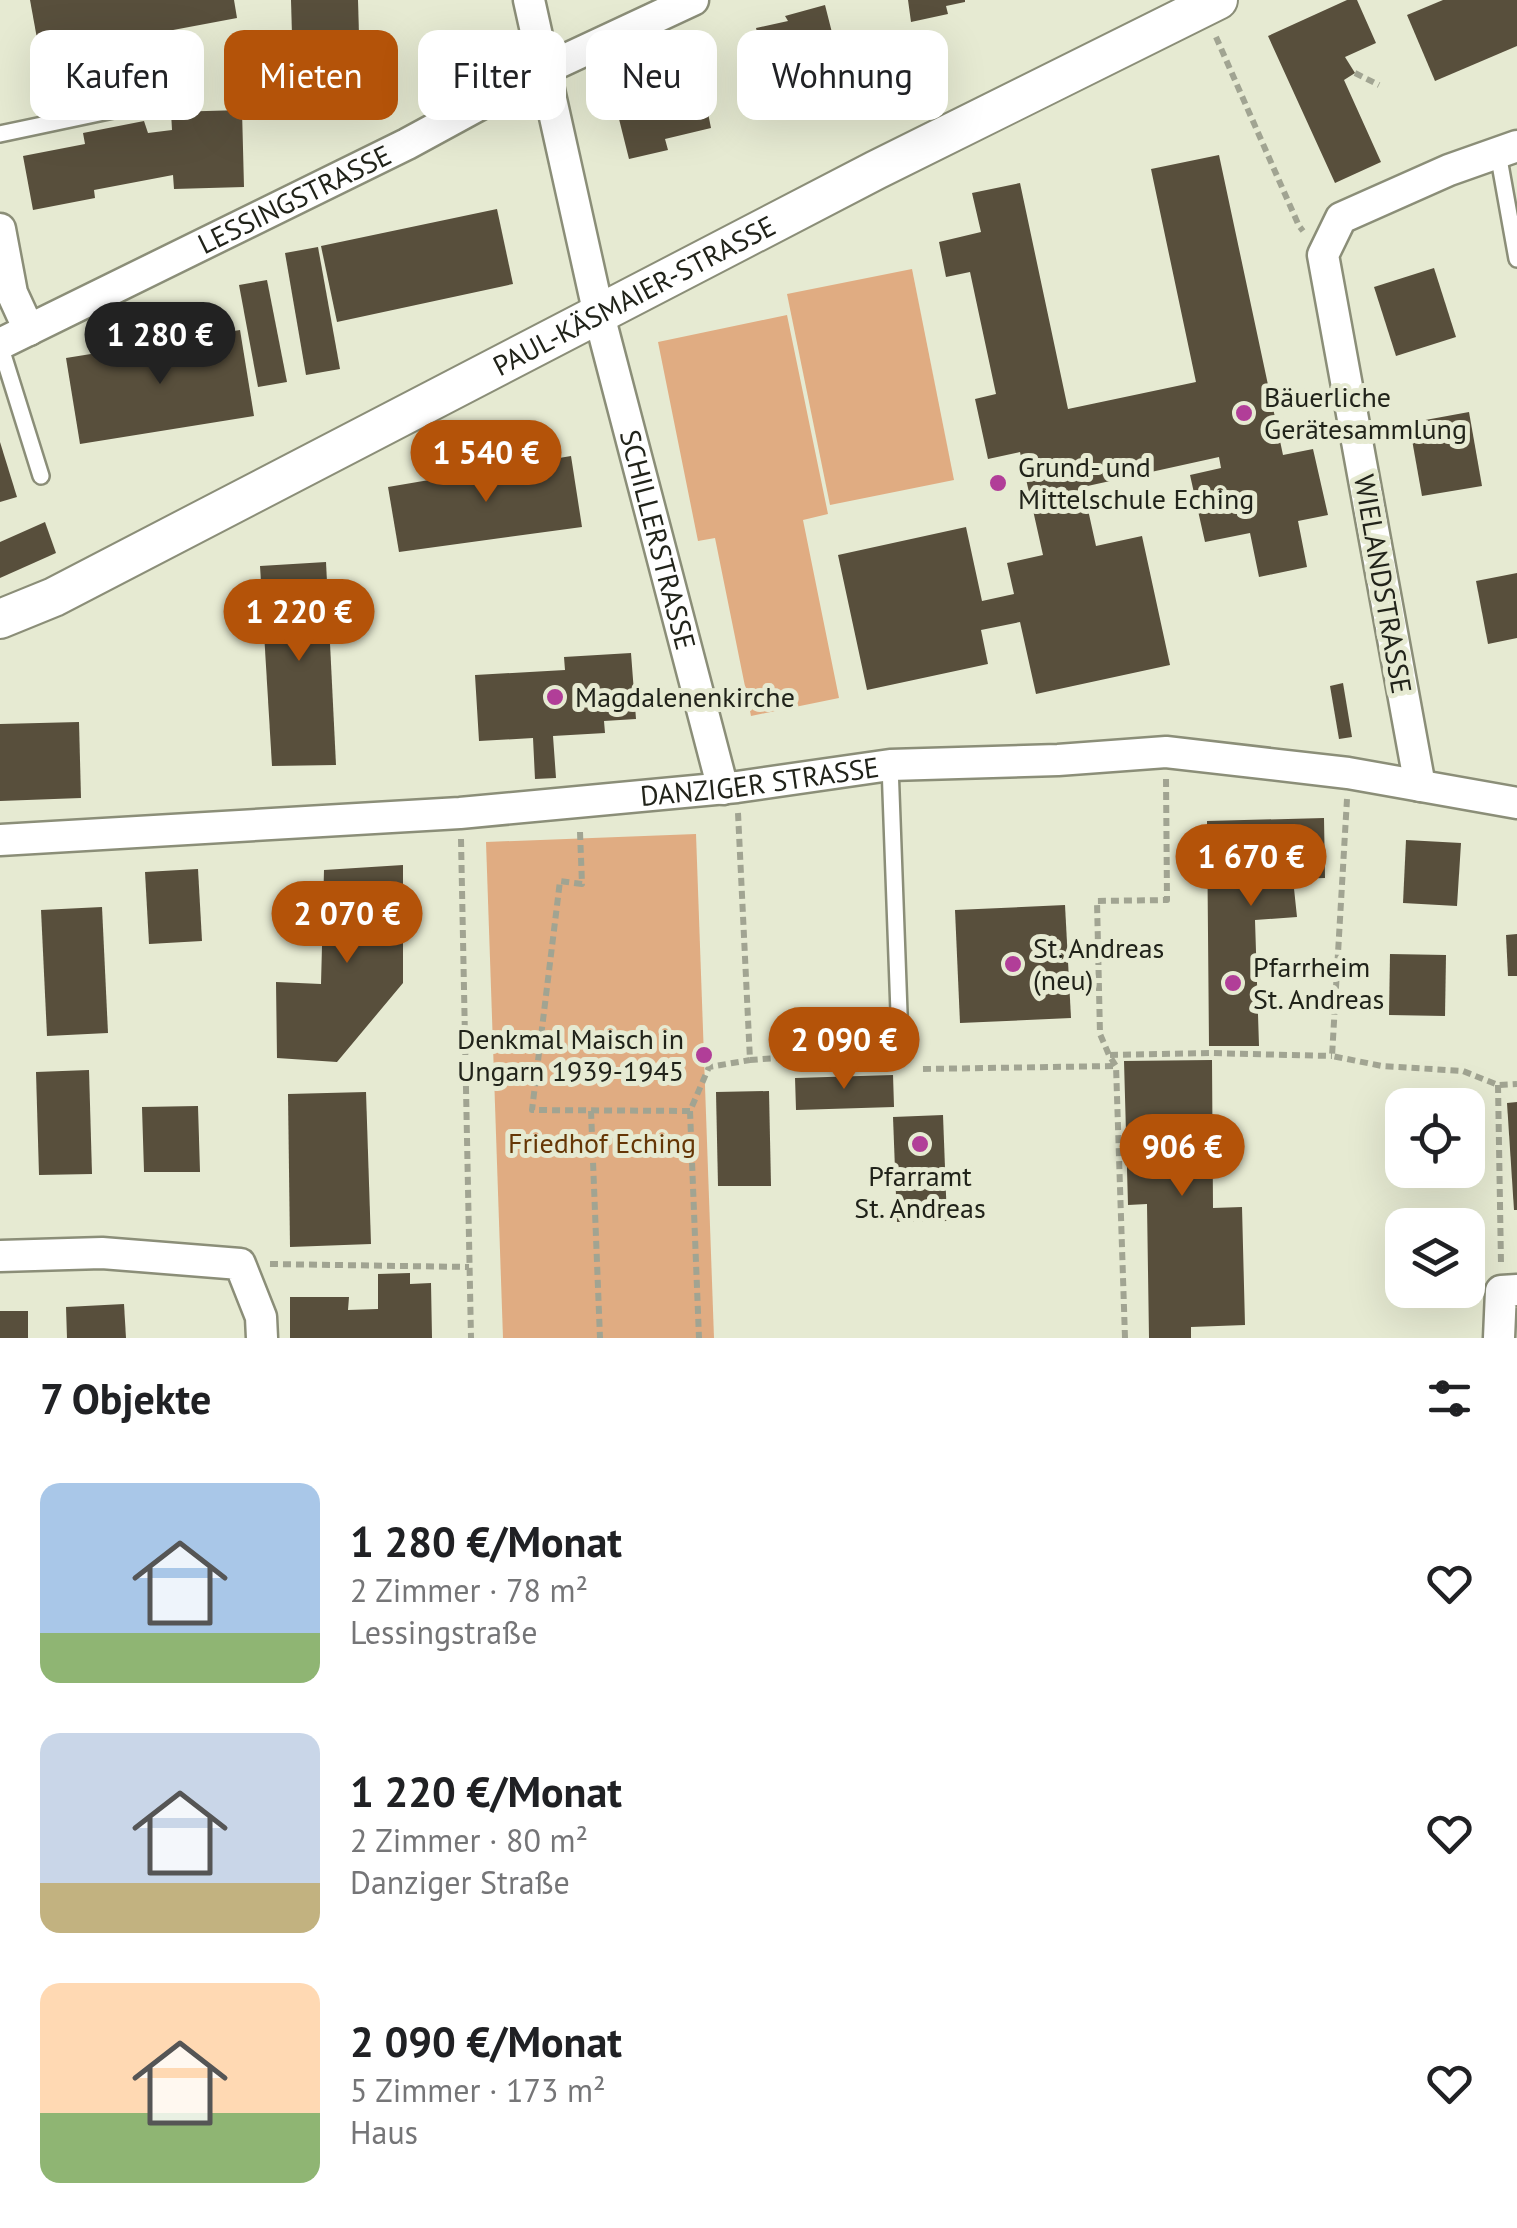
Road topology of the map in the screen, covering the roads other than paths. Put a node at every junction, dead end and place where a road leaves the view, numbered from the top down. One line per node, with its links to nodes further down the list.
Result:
1 (529, 0): 4 (street, SCHILLERSTRASSE)
2 (693, 0): 5 (street, LESSINGSTRASSE)
3 (1210, 4): 13 (street, PAUL-KÄSMAIER-STRASSE)
4 (536, 30)
5 (566, 60)
6 (67, 120): 9 (lane)
7 (451, 120): 14 (street, LESSINGSTRASSE)
8 (557, 120): 13 (street, SCHILLERSTRASSE)
9 (0, 134)
10 (1507, 149): 12 (lane); 19 (street, WIELANDSTRASSE)
11 (0, 229): 14 (street)
12 (1517, 259)
13 (599, 314): 17 (street, PAUL-KÄSMAIER-STRASSE); 20 (street, SCHILLERSTRASSE)
14 (29, 330): 15 (street, LESSINGSTRASSE)
15 (0, 344): 16 (lane)
16 (40, 476)
17 (0, 619)
18 (890, 765): 19 (street, DANZIGER STRASSE); 20 (street, DANZIGER STRASSE); 23 (lane)
19 (1420, 786): 21 (street, DANZIGER STRASSE)
20 (730, 788): 22 (street, DANZIGER STRASSE)
21 (1517, 802)
22 (0, 840)
23 (900, 1040)
24 (0, 1256): 26 (street)
25 (1509, 1290): 27 (street)
26 (262, 1338)
27 (1498, 1338)

